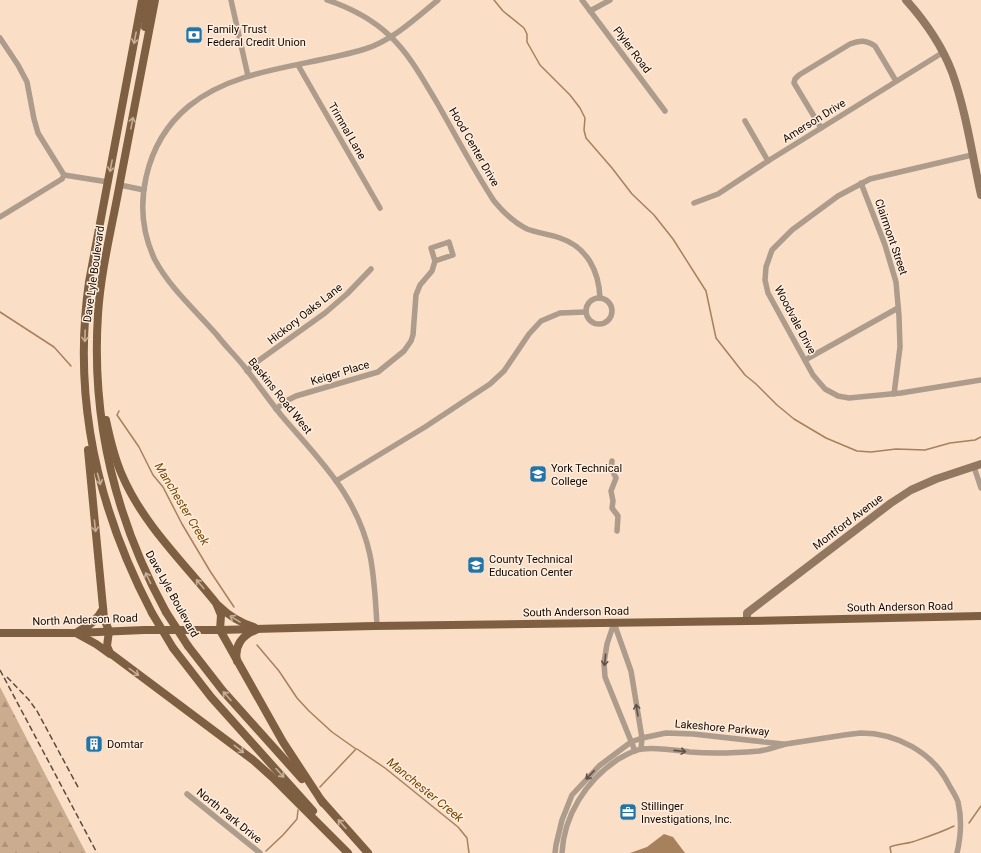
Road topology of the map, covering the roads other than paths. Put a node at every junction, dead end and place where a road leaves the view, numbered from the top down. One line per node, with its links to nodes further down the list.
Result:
1 (142, 0): 24 (main road, Dave Lyle Boulevard, one-way to 24)
2 (148, 0): 15 (main road)
3 (155, 0): 15 (main road, Dave Lyle Boulevard)
4 (231, 0): 16 (street)
5 (327, 0): 11 (street, Hood Center Drive)
6 (438, 0): 11 (street, Baskins Road West)
7 (582, 0): 10 (street, Plyler Road)
8 (610, 0): 10 (street)
9 (906, 0): 13 (street)
10 (590, 11): 18 (street, Plyler Road)
11 (391, 36): 14 (street, Baskins Road West); 34 (street, Hood Center Drive)
12 (0, 38): 23 (street)
13 (942, 53): 17 (street, Amerson Drive); 21 (street)
14 (298, 65): 16 (street, Baskins Road West); 30 (street, Trimnal Lane)
15 (141, 72): 26 (main road, Dave Lyle Boulevard, one-way to 15)
16 (248, 76): 27 (street, Baskins Road West)
17 (896, 81): 20 (street, Amerson Drive); 20 (street)
18 (666, 112)
19 (745, 121): 22 (street)
20 (821, 128): 22 (street, Amerson Drive)
21 (972, 155): 25 (street, Woodvale Drive); 28 (street)
22 (768, 161): 29 (street, Amerson Drive)
23 (64, 175): 24 (street); 31 (street)
24 (108, 182): 41 (main road, Dave Lyle Boulevard, one-way to 41)
25 (861, 183): 35 (street, Clairmont Street); 38 (street, Woodvale Drive)
26 (120, 185): 27 (street); 37 (main road, Dave Lyle Boulevard)
27 (144, 190): 39 (street, Baskins Road West)
28 (981, 195)
29 (694, 203)
30 (380, 208)
31 (0, 217)
32 (435, 261): 43 (street, Keiger Place)
33 (371, 269): 39 (street, Hickory Oaks Lane)
34 (600, 298): 36 (street); 36 (street)
35 (898, 308): 38 (street); 42 (street, Clairmont Street)
36 (586, 312): 46 (street)
37 (97, 334): 49 (main road, one-way to 37); 71 (main road, Dave Lyle Boulevard, one-way to 37, bridge)
38 (805, 360): 42 (street, Woodvale Drive)
39 (247, 371): 43 (street, Baskins Road West)
40 (981, 380): 42 (street, Woodvale Drive)
41 (86, 389): 51 (main road, one-way to 51); 73 (main road, Dave Lyle Boulevard, one-way to 73, bridge)
42 (894, 394)
43 (276, 409): 46 (street, Baskins Road West)
44 (612, 461): 48 (street)
45 (977, 465): 47 (street); 50 (street, Montford Avenue)
46 (336, 481): 56 (street, Baskins Road West)
47 (981, 488)
48 (617, 532)
49 (216, 603): 58 (main road, one-way to 49); 59 (main road)
50 (760, 604): 53 (street); 54 (street, Montford Avenue)
51 (103, 608): 60 (main road); 62 (main road)
52 (981, 616): 53 (main road, South Anderson Road)
53 (764, 620): 54 (main road, South Anderson Road)
54 (747, 621): 55 (main road, South Anderson Road)
55 (614, 623): 56 (main road, South Anderson Road); 65 (street, one-way to 55); 66 (street, one-way to 66)
56 (377, 626): 58 (main road, South Anderson Road)
57 (171, 629): 59 (main road, South Anderson Road); 60 (main road, North Anderson Road)
58 (259, 629): 59 (main road, South Anderson Road); 64 (main road)
59 (220, 630): 64 (main road)
60 (109, 631): 62 (main road, North Anderson Road); 63 (main road)
61 (0, 633): 62 (main road, North Anderson Road)
62 (75, 633): 63 (main road)
63 (112, 656): 73 (main road, one-way to 73)
64 (238, 665): 71 (main road)
65 (642, 738): 66 (street, Lakeshore Parkway); 67 (street, Lakeshore Parkway); 68 (street)
66 (631, 742): 69 (street); 75 (street, Lakeshore Parkway, one-way to 75)
67 (786, 744): 68 (street, Lakeshore Parkway, one-way to 67); 77 (street, Lakeshore Parkway)
68 (641, 749): 69 (street, Lakeshore Parkway)
69 (635, 751): 76 (street, Lakeshore Parkway)
70 (186, 794): 72 (street, North Park Drive)
71 (323, 803): 74 (main road, Dave Lyle Boulevard, one-way to 71)
72 (260, 853)
73 (349, 853)
74 (368, 853)
75 (555, 853)
76 (562, 853)
77 (957, 853)

